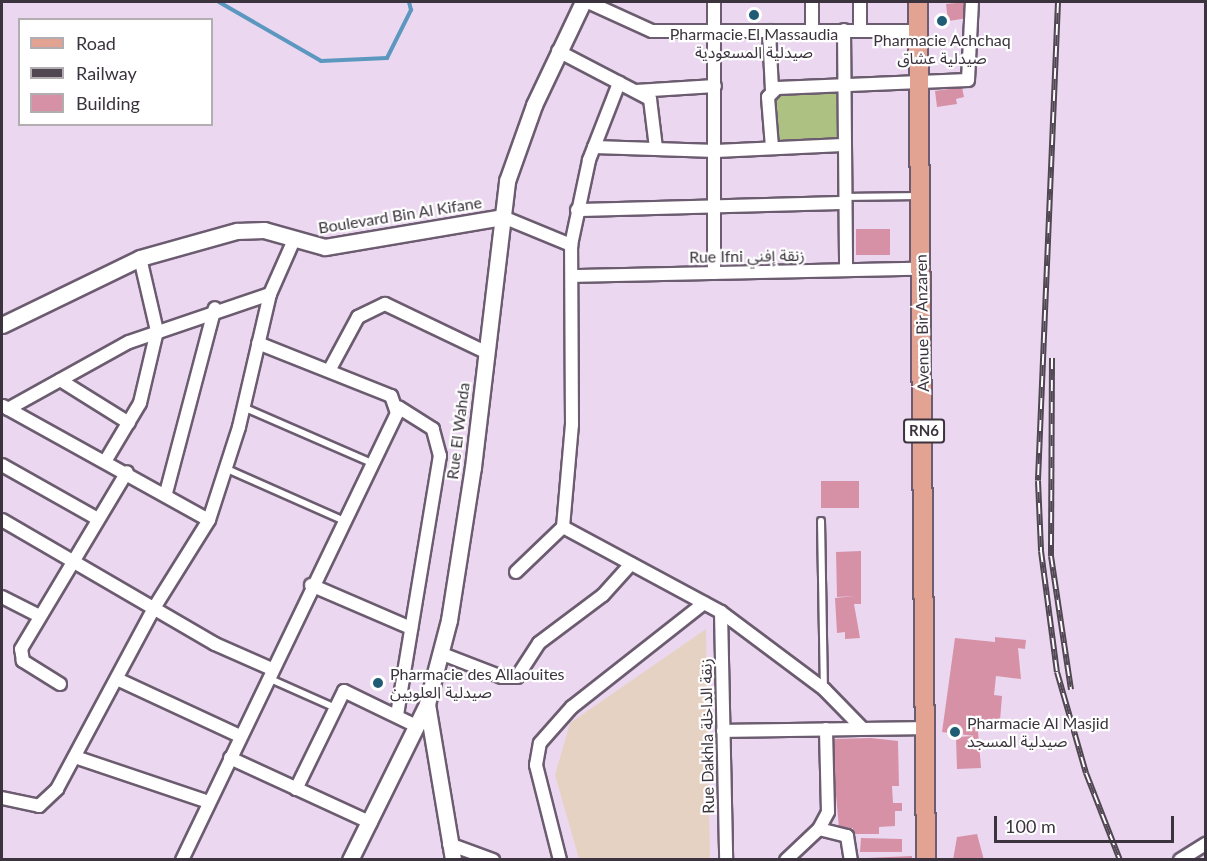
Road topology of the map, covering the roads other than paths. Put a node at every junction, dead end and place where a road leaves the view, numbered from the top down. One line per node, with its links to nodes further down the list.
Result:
1 (583, 2): 14 (street, Rue El Wahda)
2 (588, 2): 11 (street)
3 (714, 2): 11 (street)
4 (812, 2): 8 (street)
5 (860, 2): 10 (street)
6 (918, 2): 13 (main road, Avenue Bir Anzaren / RN6)
7 (972, 2): 16 (street)
8 (812, 30): 9 (street); 12 (street)
9 (844, 30): 10 (street); 18 (street)
10 (860, 30): 13 (street)
11 (715, 31): 12 (street); 17 (street)
12 (769, 31): 20 (street)
13 (918, 31): 16 (main road, Avenue Bir Anzaren / RN6)
14 (558, 51): 15 (street); 30 (street, Rue El Wahda)
15 (620, 82): 19 (street); 22 (street)
16 (919, 82): 18 (street); 26 (main road, Avenue Bir Anzaren / RN6)
17 (715, 86): 19 (street); 25 (street)
18 (844, 87): 20 (street); 21 (street)
19 (635, 91): 24 (street)
20 (772, 91): 23 (street)
21 (843, 145): 23 (street); 27 (street)
22 (594, 147): 24 (street); 29 (street)
23 (772, 147): 25 (street)
24 (656, 148): 25 (street)
25 (716, 152): 28 (street)
26 (920, 196): 27 (lane); 34 (main road, Avenue Bir Anzaren / RN6)
27 (844, 200): 28 (street); 35 (street)
28 (712, 205): 29 (street); 36 (street)
29 (577, 210): 32 (street)
30 (503, 217): 31 (street, Boulevard Bin Al Kifane); 32 (street); 43 (street, Rue El Wahda)
31 (293, 242): 33 (street, Boulevard Bin Al Kifane); 38 (street)
32 (571, 245): 37 (street)
33 (140, 258): 40 (street, Boulevard Bin Al Kifane); 41 (street)
34 (921, 269): 35 (street, Rue Ifni زنقة إفني); 81 (main road, Avenue Bir Anzaren / RN6)
35 (846, 270): 36 (street, Rue Ifni زنقة إفني)
36 (714, 273): 37 (street, Rue Ifni زنقة إفني)
37 (573, 276): 61 (street)
38 (270, 294): 39 (street); 42 (street)
39 (215, 308): 41 (street); 55 (street)
40 (2, 325)
41 (157, 331): 45 (street); 49 (street)
42 (258, 343): 44 (street); 47 (street)
43 (485, 352): 44 (street); 72 (street, Rue El Wahda)
44 (330, 369): 48 (street)
45 (60, 380): 46 (street); 49 (street)
46 (5, 407): 50 (street)
47 (243, 407): 51 (lane); 53 (street)
48 (398, 407): 51 (street); 71 (street)
49 (129, 423): 50 (street)
50 (106, 460): 54 (street)
51 (372, 463): 59 (street)
52 (2, 465): 56 (street)
53 (227, 469): 58 (street); 59 (lane)
54 (127, 472): 55 (street); 56 (street)
55 (166, 493): 58 (street)
56 (98, 519): 62 (street)
57 (2, 520): 62 (street)
58 (209, 520): 68 (street)
59 (342, 520): 65 (street)
60 (821, 521): 76 (lane)
61 (563, 527): 63 (street); 64 (street)
62 (72, 559): 68 (street); 70 (street)
63 (630, 564): 67 (street); 72 (street)
64 (516, 572)
65 (311, 585): 71 (street); 73 (street)
66 (2, 597): 70 (street)
67 (704, 603): 69 (street); 100 (street)
68 (154, 608): 73 (street); 74 (street)
69 (721, 612): 76 (street); 84 (street, Rue Dakhla زنقة الداخلة)
70 (37, 615): 75 (street)
71 (411, 628): 79 (street)
72 (440, 653): 77 (street, Rue El Wahda)
73 (270, 673): 78 (lane); 85 (street)
74 (117, 680): 85 (street); 86 (street)
75 (60, 684)
76 (824, 689): 83 (street)
77 (427, 704): 80 (street, Rue El Wahda); 94 (street)
78 (333, 707): 79 (street); 88 (street)
79 (397, 715): 80 (street)
80 (416, 726): 91 (street, Rue El Wahda)
81 (926, 728): 83 (street); 103 (main road, Avenue Bir Anzaren / RN6)
82 (826, 729): 83 (street); 84 (street); 92 (street)
83 (862, 729)
84 (723, 731): 101 (street, Rue Dakhla زنقة الداخلة)
85 (240, 736): 87 (street)
86 (75, 757): 89 (street); 90 (street)
87 (230, 758): 88 (street); 90 (street)
88 (296, 789): 91 (street)
89 (2, 798)
90 (209, 802): 96 (street)
91 (371, 823): 97 (street, Rue El Wahda)
92 (819, 829): 95 (street); 102 (street)
93 (1206, 843): 104 (street)
94 (449, 844): 98 (street); 99 (street)
95 (787, 859)
96 (182, 860)
97 (350, 860)
98 (453, 860)
99 (493, 860)
100 (560, 860)
101 (726, 860)
102 (851, 860)
103 (926, 860)
104 (1180, 860)

